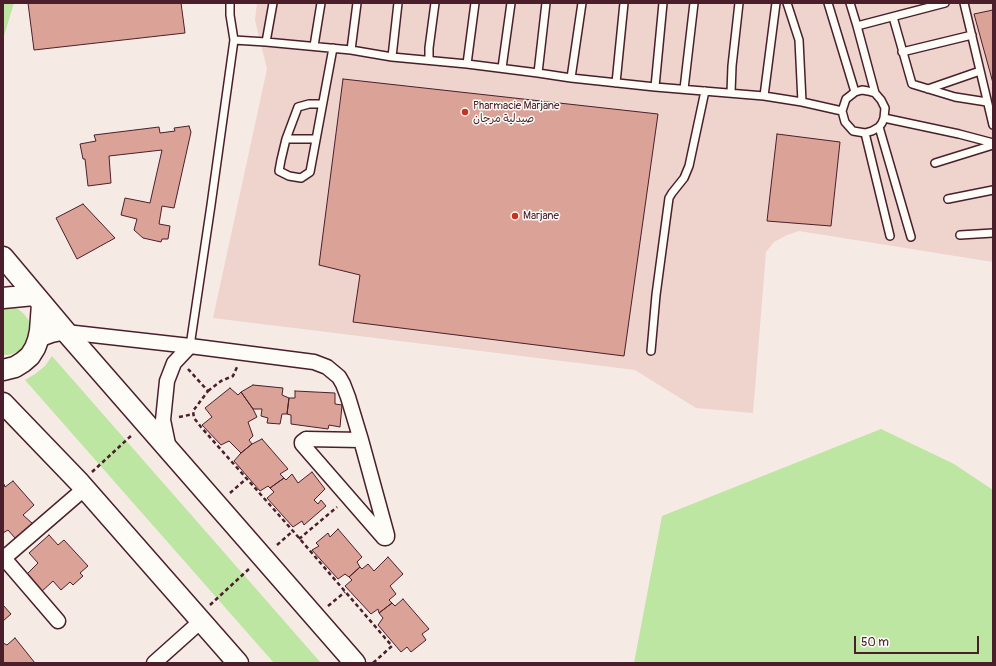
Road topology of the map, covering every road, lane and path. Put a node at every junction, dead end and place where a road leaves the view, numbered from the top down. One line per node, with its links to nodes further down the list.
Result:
1 (230, 3): 24 (lane)
2 (273, 3): 25 (lane)
3 (321, 3): 26 (lane)
4 (358, 3): 28 (lane)
5 (398, 3): 30 (lane)
6 (435, 3): 31 (lane)
7 (475, 3): 32 (lane)
8 (511, 3): 33 (lane)
9 (546, 3): 35 (lane)
10 (582, 3): 36 (lane)
11 (624, 3): 37 (lane)
12 (663, 3): 38 (lane)
13 (694, 3): 40 (lane)
14 (739, 3): 43 (lane)
15 (776, 3): 45 (lane)
16 (787, 3): 46 (lane)
17 (828, 3): 42 (lane)
18 (850, 3): 22 (lane)
19 (945, 3): 21 (lane)
20 (964, 3): 23 (lane)
21 (893, 17): 22 (lane); 29 (lane)
22 (857, 26): 44 (lane)
23 (972, 35): 29 (lane); 34 (lane)
24 (234, 40): 25 (lane); 69 (lane)
25 (266, 42): 26 (lane)
26 (314, 46): 27 (lane)
27 (332, 48): 28 (lane); 48 (lane)
28 (350, 50): 30 (lane)
29 (902, 52): 39 (lane)
30 (392, 57): 31 (lane)
31 (429, 60): 32 (lane)
32 (467, 64): 33 (lane)
33 (502, 68): 35 (lane)
34 (980, 71): 39 (lane); 47 (lane)
35 (538, 73): 36 (lane)
36 (571, 78): 37 (lane)
37 (616, 83): 38 (lane)
38 (654, 87): 40 (lane)
39 (928, 89): 47 (lane)
40 (684, 90): 41 (lane)
41 (705, 91): 43 (lane); 70 (lane)
42 (855, 92): 44 (lane); 49 (lane)
43 (731, 93): 45 (lane)
44 (875, 93): 50 (lane)
45 (764, 96): 46 (lane)
46 (802, 102): 49 (lane)
47 (987, 102): 51 (lane)
48 (322, 104): 54 (lane); 55 (lane)
49 (842, 111): 53 (lane)
50 (884, 118): 52 (lane); 56 (lane)
51 (993, 125)
52 (879, 127): 53 (lane); 63 (lane)
53 (865, 133): 62 (lane)
54 (286, 139): 55 (lane); 55 (lane)
55 (316, 140)
56 (993, 144): 57 (lane)
57 (935, 163)
58 (993, 190): 59 (lane)
59 (948, 199)
60 (993, 233): 61 (lane)
61 (960, 235)
62 (890, 236)
63 (911, 237)
64 (3, 257): 66 (street)
65 (3, 298): 66 (street)
66 (38, 299): 67 (street); 68 (street)
67 (66, 332): 68 (street); 69 (street); 76 (street)
68 (38, 340): 73 (street)
69 (190, 346): 71 (street); 72 (street)
70 (651, 351)
71 (243, 353): 74 (path); 77 (street)
72 (179, 358): 74 (path); 78 (street)
73 (3, 370)
74 (208, 391): 81 (path)
75 (3, 404): 79 (street)
76 (145, 423): 78 (street); 79 (path)
77 (361, 440): 80 (street); 80 (street)
78 (170, 452): 83 (street)
79 (82, 486): 84 (street); 85 (street)
80 (348, 498): 82 (path)
81 (293, 531): 82 (path); 83 (path)
82 (299, 539): 90 (path)
83 (263, 557): 85 (path); 89 (street)
84 (3, 558): 86 (street)
85 (199, 619): 87 (street); 88 (street)
86 (58, 621)
87 (154, 663)
88 (238, 663)
89 (355, 663)
90 (373, 663)

